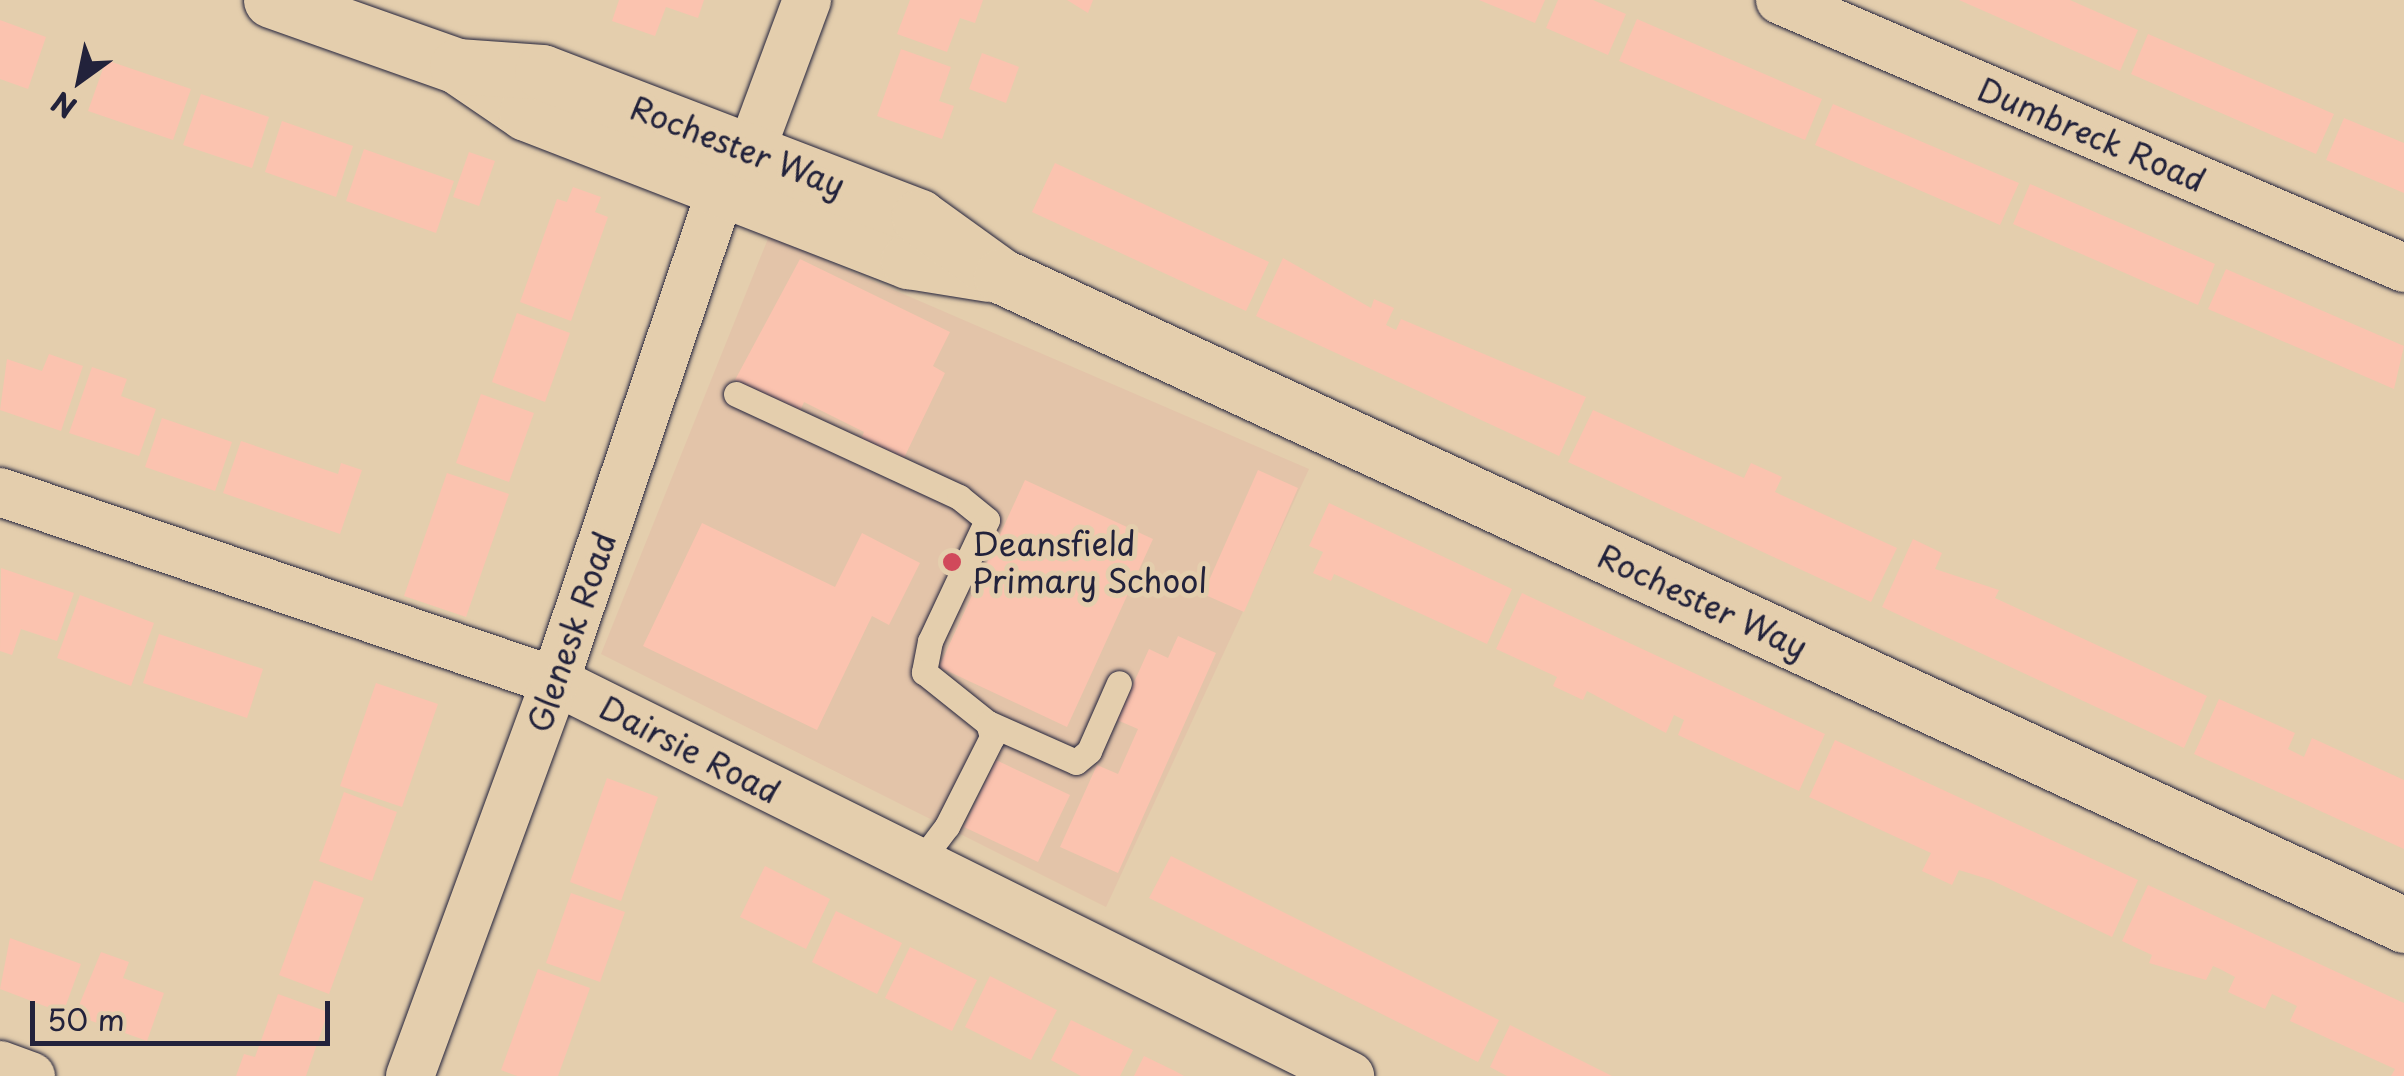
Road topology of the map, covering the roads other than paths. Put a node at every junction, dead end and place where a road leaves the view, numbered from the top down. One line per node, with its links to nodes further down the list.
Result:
1 (271, 0): 4 (street, Rochester Way)
2 (807, 0): 4 (street, Glenesk Road)
3 (1780, 0): 5 (street, Dumbreck Road)
4 (738, 166): 8 (street, Glenesk Road); 12 (street, Rochester Way)
5 (2404, 268)
6 (736, 394): 10 (lane)
7 (0, 492): 8 (street, Dairsie Road)
8 (555, 681): 11 (street, Dairsie Road); 15 (street, Glenesk Road)
9 (1118, 683): 10 (lane)
10 (988, 723): 11 (lane)
11 (919, 864): 16 (street, Dairsie Road)
12 (2404, 926)
13 (0, 1065): 14 (street)
14 (32, 1076)
15 (410, 1076)
16 (1350, 1076)

